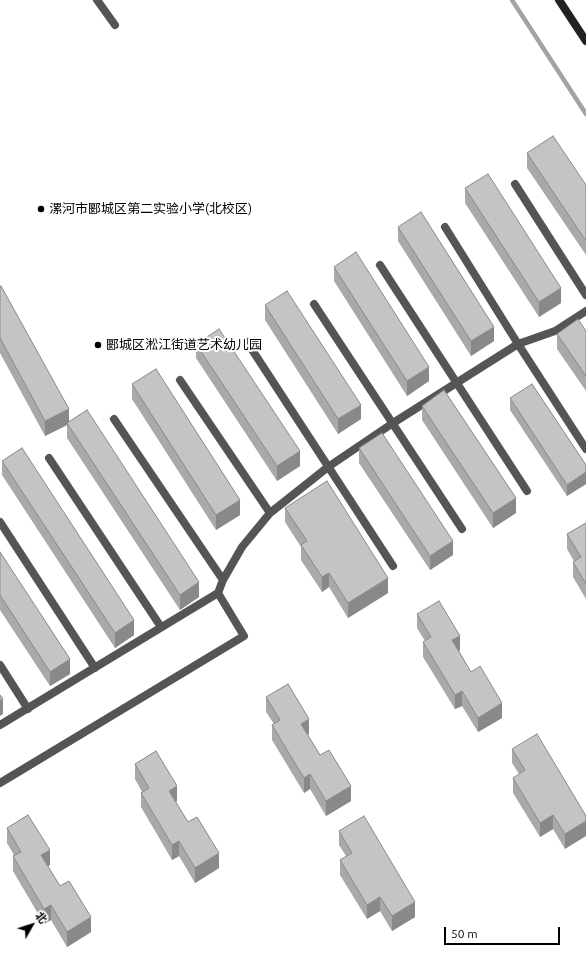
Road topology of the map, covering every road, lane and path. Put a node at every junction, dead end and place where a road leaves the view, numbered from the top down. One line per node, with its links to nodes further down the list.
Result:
1 (98, 0): 3 (street)
2 (559, 0): 4 (street)
3 (115, 25)
4 (586, 41)
5 (515, 184): 8 (street)
6 (445, 227): 12 (street)
7 (380, 265): 14 (street)
8 (586, 295)
9 (314, 304): 16 (street)
10 (586, 311): 12 (street)
11 (247, 342): 19 (street)
12 (518, 344): 14 (street); 17 (street)
13 (180, 380): 21 (street)
14 (456, 383): 16 (street); 20 (street)
15 (114, 420): 25 (street)
16 (393, 423): 19 (street); 23 (street)
17 (586, 449)
18 (49, 458): 27 (street)
19 (328, 467): 21 (street); 24 (street)
20 (527, 491)
21 (270, 513): 25 (street)
22 (0, 522): 29 (street)
23 (462, 529)
24 (393, 566)
25 (223, 580): 26 (street)
26 (218, 593): 27 (street); 32 (street)
27 (161, 627): 29 (street)
28 (0, 665): 30 (street)
29 (95, 668): 30 (street)
30 (28, 709): 31 (street)
31 (0, 725)
32 (0, 783)

